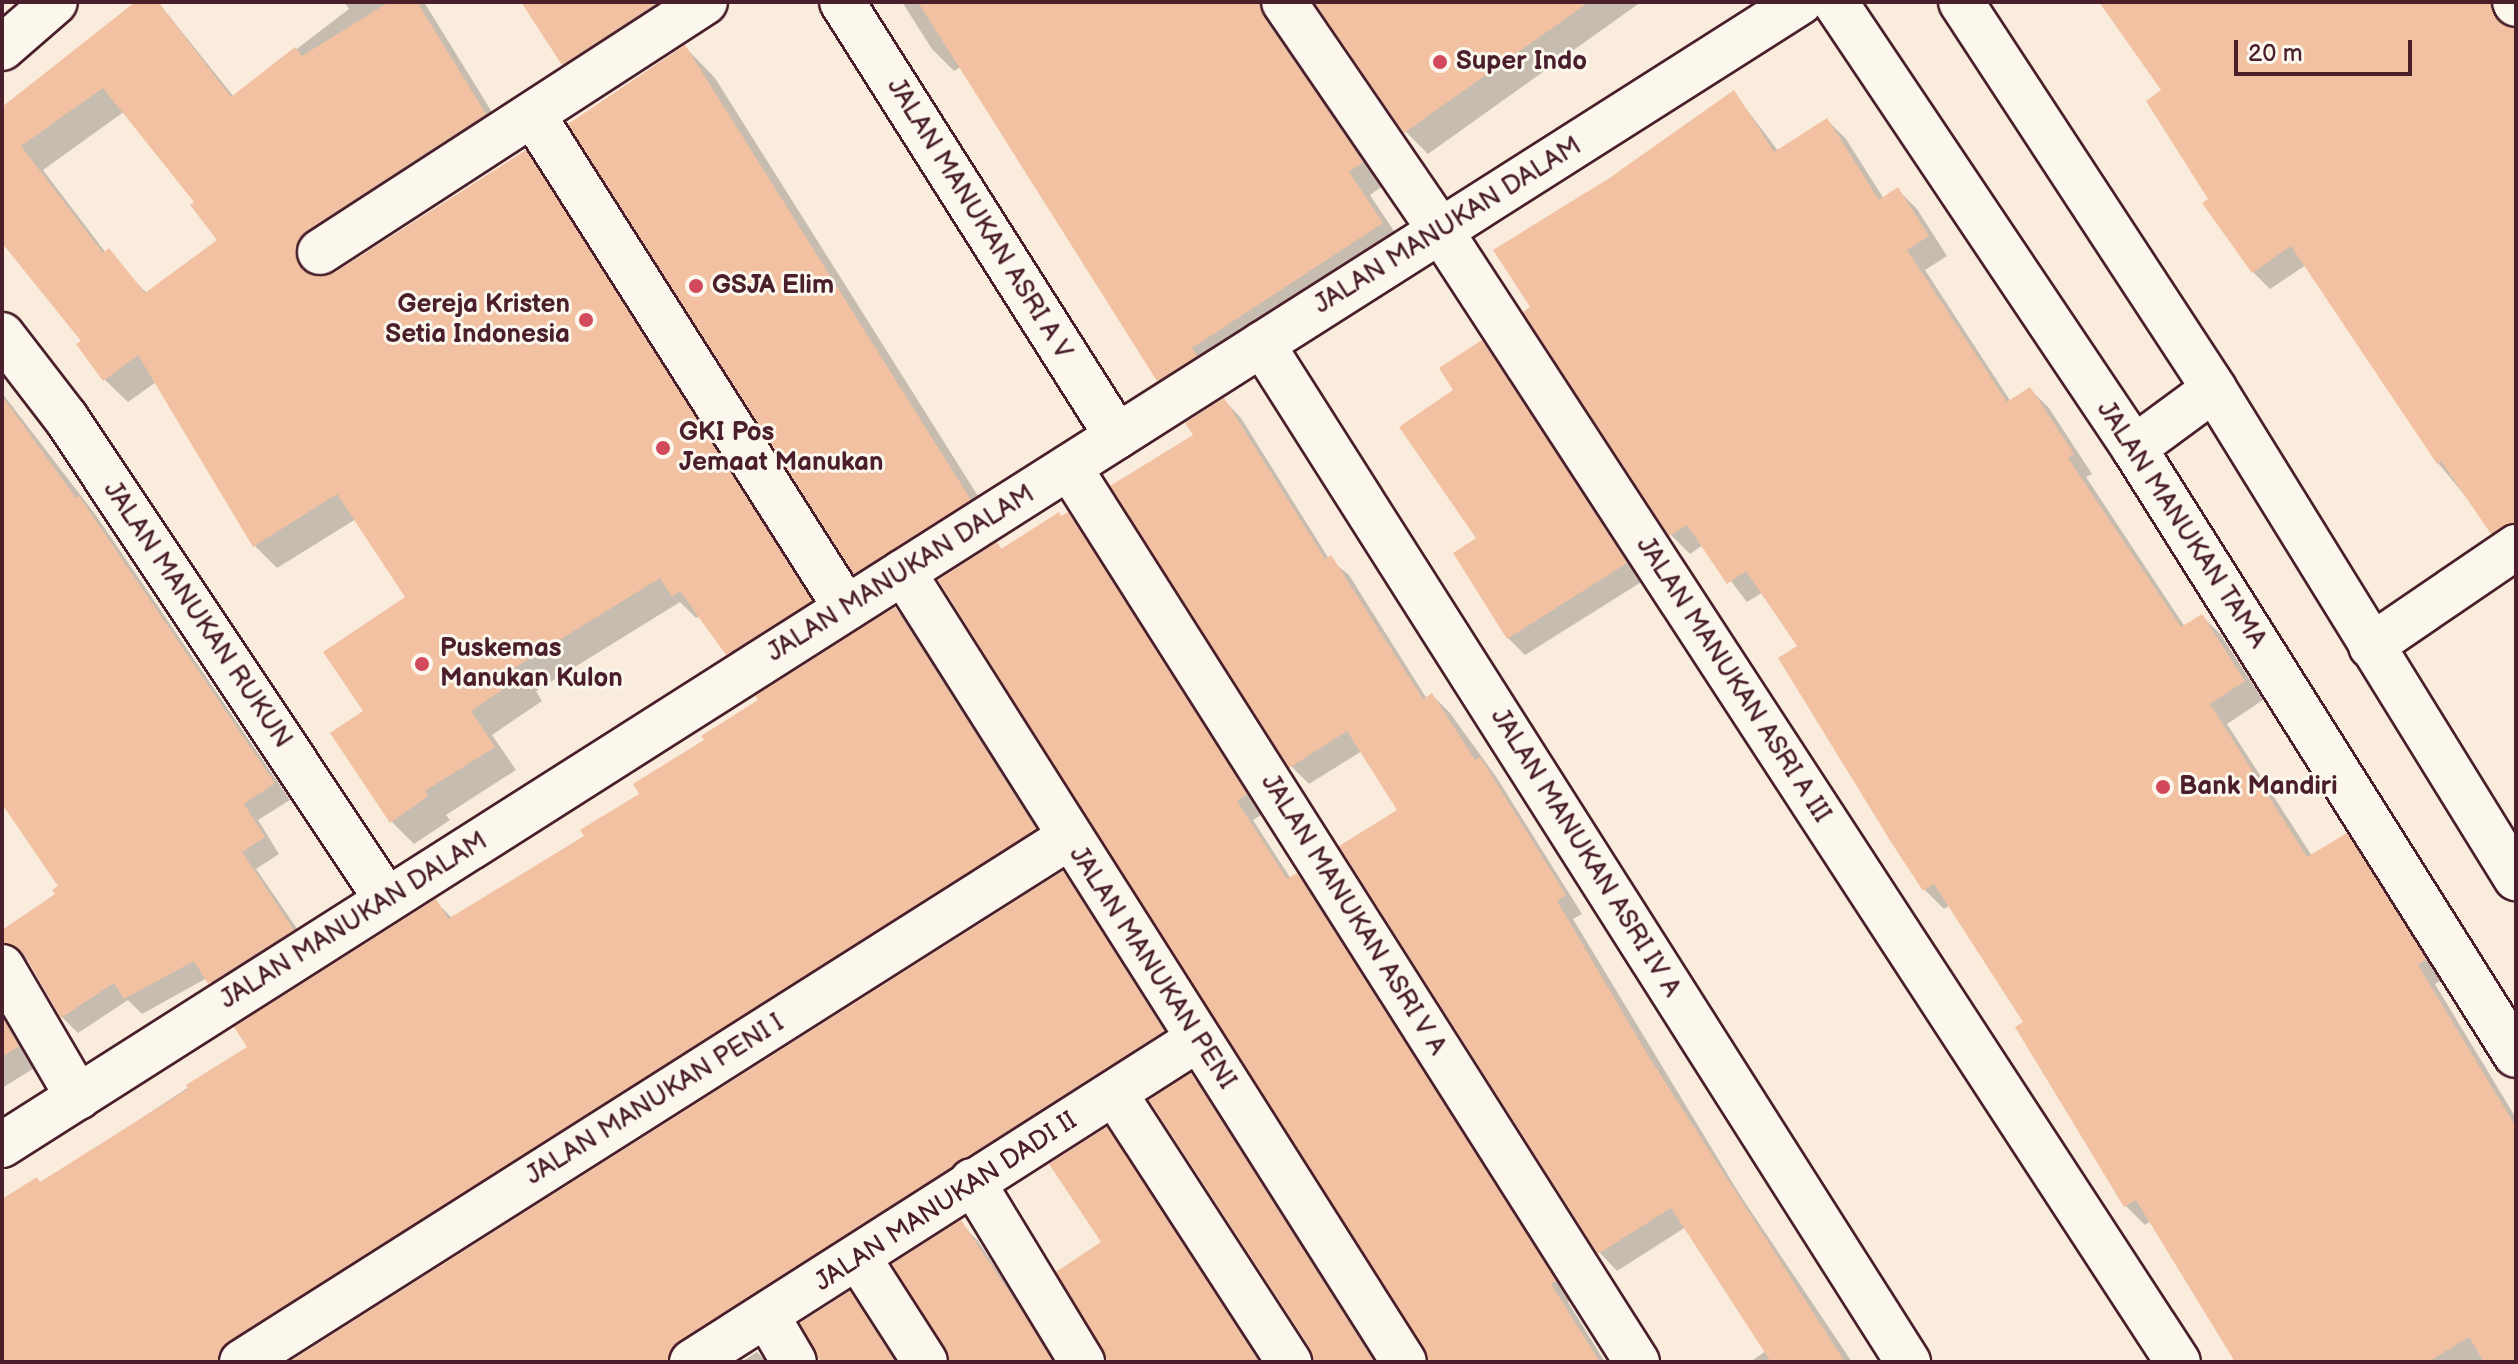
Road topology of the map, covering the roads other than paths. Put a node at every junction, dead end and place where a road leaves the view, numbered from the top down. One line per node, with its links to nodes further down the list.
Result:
1 (55, 2): 8 (street)
2 (705, 2): 9 (street)
3 (842, 2): 15 (street, JALAN MANUKAN ASRI A V)
4 (1284, 2): 10 (street, JALAN MANUKAN ASRI A III)
5 (1800, 2): 10 (street, JALAN MANUKAN DALAM)
6 (1835, 2): 16 (street, JALAN MANUKAN TAMA)
7 (1961, 2): 14 (street)
8 (2, 48)
9 (533, 115): 11 (street); 20 (street)
10 (1440, 230): 13 (street, JALAN MANUKAN DALAM); 43 (street, JALAN MANUKAN ASRI A III)
11 (320, 252)
12 (2, 335): 24 (street, JALAN MANUKAN RUKUN)
13 (1262, 344): 15 (street, JALAN MANUKAN DALAM); 42 (street, JALAN MANUKAN ASRI IV A)
14 (2214, 389): 16 (street); 21 (street)
15 (1117, 436): 17 (street, JALAN MANUKAN DALAM)
16 (2134, 448): 27 (street, JALAN MANUKAN TAMA)
17 (1069, 467): 19 (street, JALAN MANUKAN DALAM); 41 (street, JALAN MANUKAN ASRI V A)
18 (2516, 547): 21 (street)
19 (903, 572): 20 (street, JALAN MANUKAN DALAM); 22 (street, JALAN MANUKAN PENI)
20 (846, 608): 24 (street, JALAN MANUKAN DALAM)
21 (2371, 646): 23 (street)
22 (1068, 838): 26 (street, JALAN MANUKAN PENI); 34 (street, JALAN MANUKAN PENI I)
23 (2516, 878)
24 (387, 900): 29 (street, JALAN MANUKAN DALAM)
25 (2, 967): 29 (street)
26 (1198, 1039): 28 (street, JALAN MANUKAN DADI II); 40 (street, JALAN MANUKAN PENI)
27 (2516, 1055)
28 (1115, 1094): 31 (street, JALAN MANUKAN DADI II); 39 (street)
29 (78, 1097): 30 (street, JALAN MANUKAN DALAM)
30 (2, 1145)
31 (972, 1181): 32 (street, JALAN MANUKAN DADI II); 38 (street)
32 (859, 1259): 33 (street, JALAN MANUKAN DADI II); 37 (street)
33 (767, 1316): 35 (street, JALAN MANUKAN DADI II); 36 (street)
34 (242, 1362)
35 (692, 1362)
36 (794, 1362)
37 (925, 1362)
38 (1082, 1362)
39 (1289, 1362)
40 (1404, 1362)
41 (1637, 1362)
42 (1908, 1362)
43 (2178, 1362)

